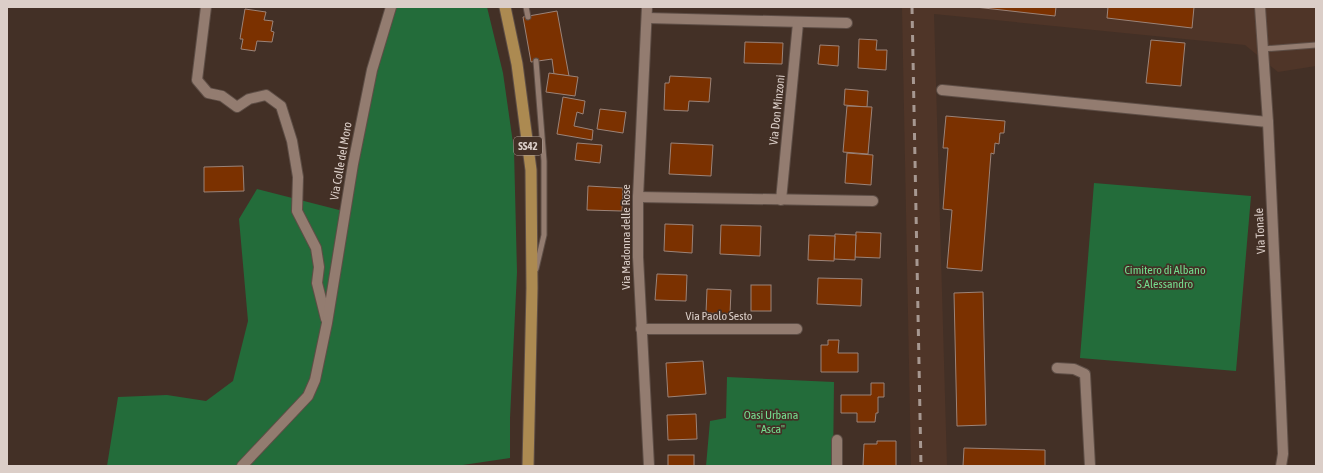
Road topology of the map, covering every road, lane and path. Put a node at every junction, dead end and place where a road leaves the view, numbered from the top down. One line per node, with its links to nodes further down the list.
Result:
1 (206, 7): 20 (street, Via Colle del Moro)
2 (391, 7): 20 (street, Via Colle del Moro)
3 (505, 7): 19 (highway, SS42)
4 (526, 7): 7 (lane)
5 (647, 7): 8 (street, Via Madonna delle Rose)
6 (1260, 7): 12 (street, Via Tonale)
7 (528, 17)
8 (647, 18): 9 (street); 16 (street, Via Madonna delle Rose)
9 (798, 22): 10 (street); 17 (street, Via Don Minzoni)
10 (847, 23)
11 (1316, 45): 12 (lane)
12 (1263, 49): 15 (street, Via Tonale)
13 (536, 61): 19 (lane)
14 (942, 90): 15 (street)
15 (1268, 122): 25 (street, Via Tonale)
16 (638, 197): 17 (street); 21 (street, Via Madonna delle Rose)
17 (781, 200): 18 (street)
18 (873, 201)
19 (532, 288): 27 (highway, SS42)
20 (327, 323): 26 (street, Via Colle del Moro)
21 (641, 329): 22 (street, Via Paolo Sesto); 28 (street, Via Madonna delle Rose)
22 (796, 329)
23 (1057, 368): 30 (street)
24 (837, 440): 29 (street)
25 (1283, 454): 31 (street, Via Tonale); 32 (street, Via Tonale)
26 (242, 466)
27 (528, 466)
28 (649, 466)
29 (837, 466)
30 (1090, 466)
31 (1281, 466)
32 (1287, 466)

